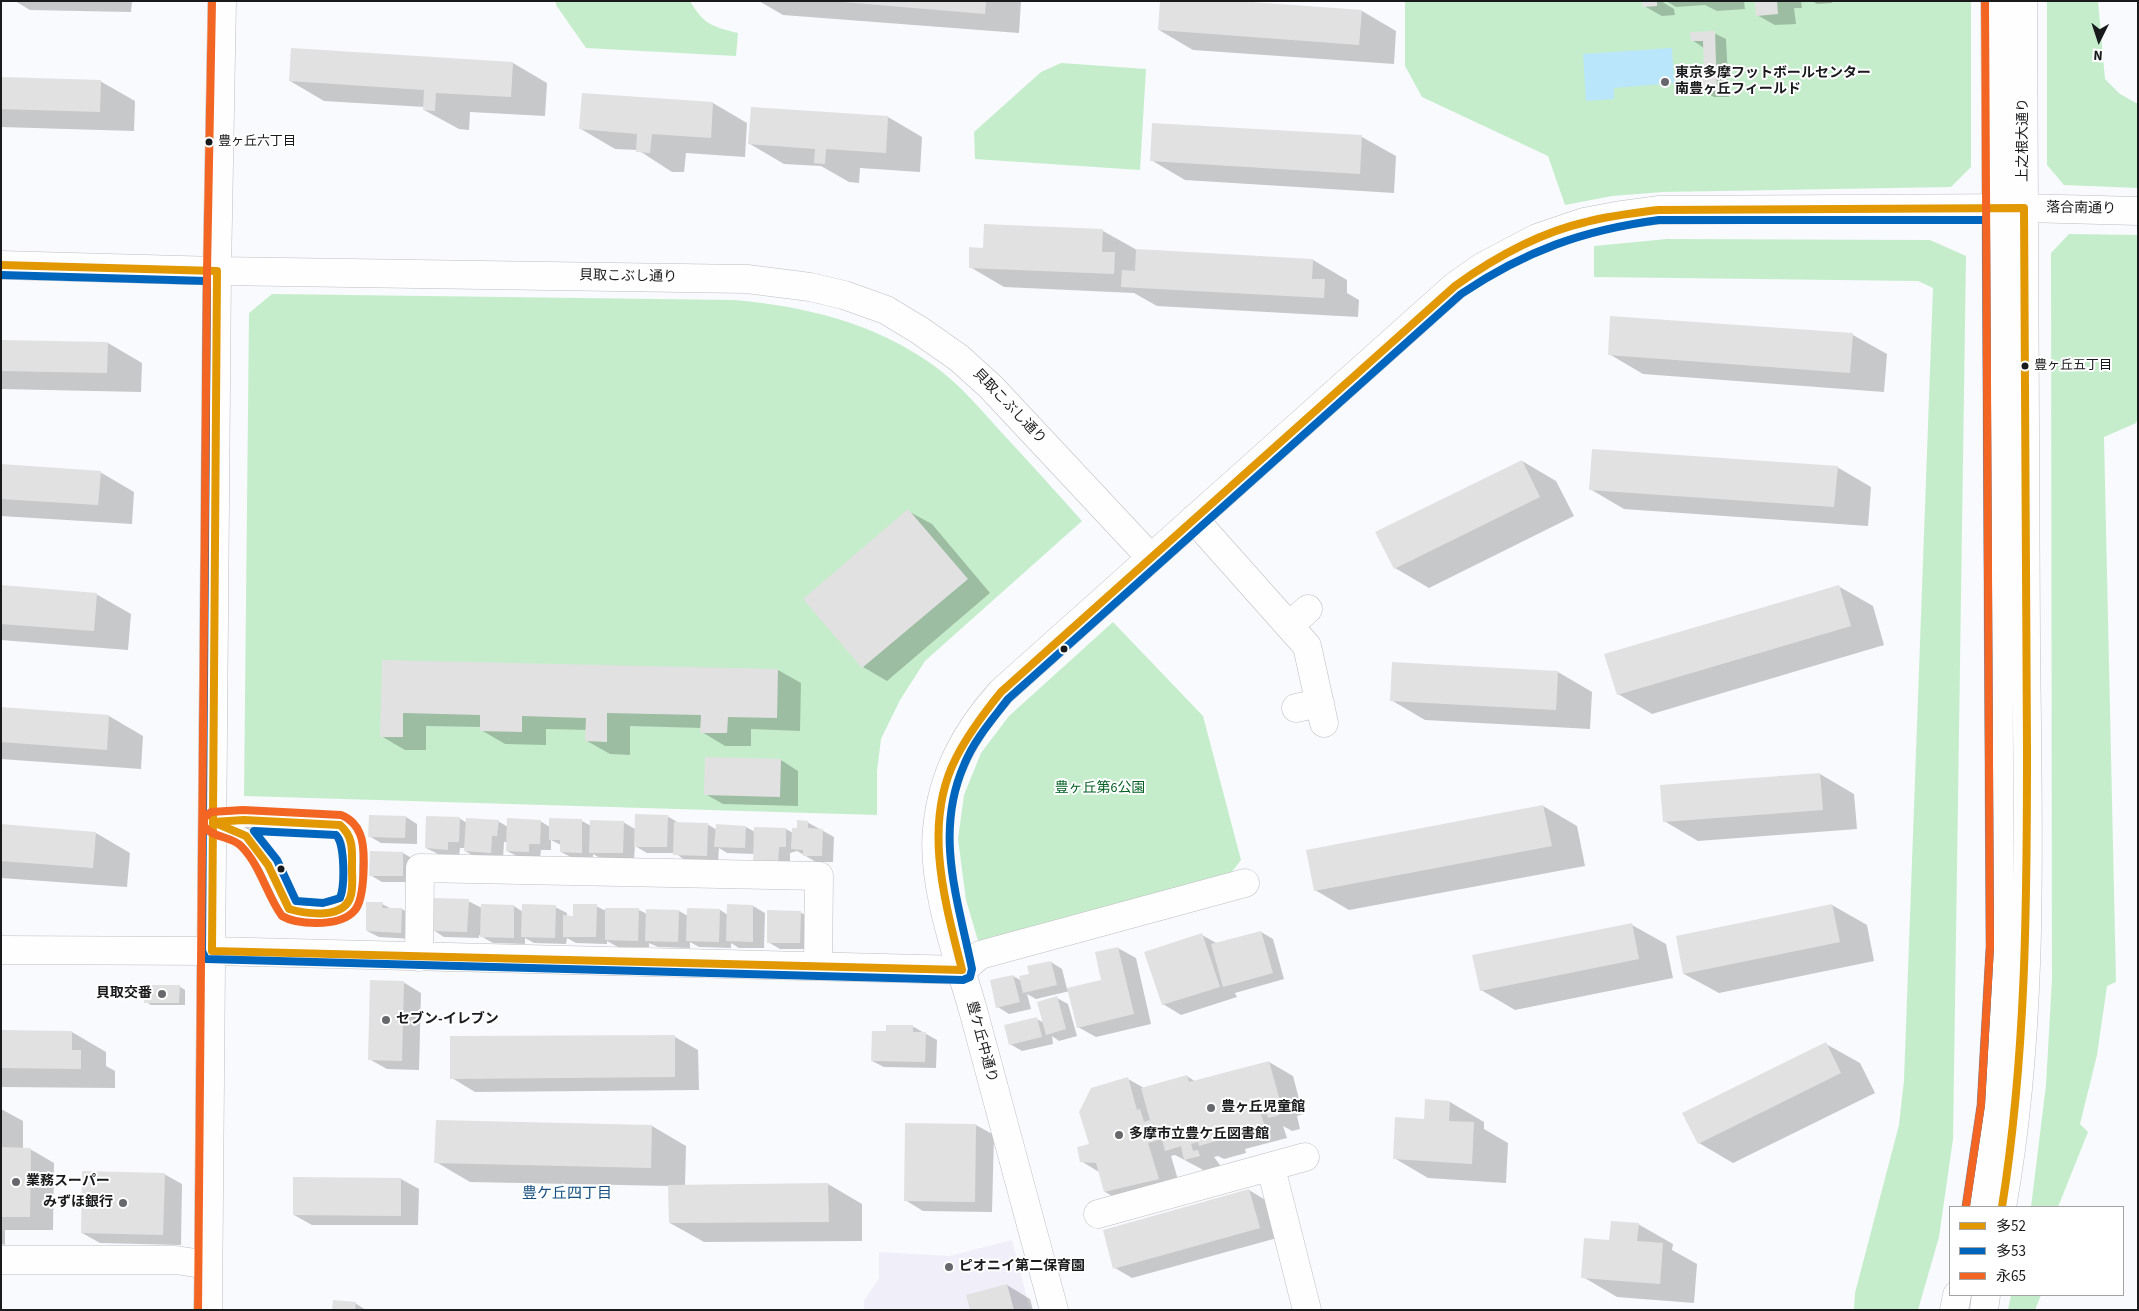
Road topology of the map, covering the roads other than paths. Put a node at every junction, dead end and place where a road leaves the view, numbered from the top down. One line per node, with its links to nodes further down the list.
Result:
1 (222, 1): 8 (street)
2 (1995, 1): 5 (street, 上之根大通り)
3 (2023, 1): 4 (street, 上之根大通り)
4 (2024, 208): 5 (street, 豊ケ丘中通り); 6 (street, 落合南通り); 22 (street, 上之根大通り)
5 (1996, 210): 9 (street, 豊ケ丘中通り); 21 (street, 上之根大通り)
6 (2138, 211)
7 (1, 265): 8 (street, 貝取こぶし通り)
8 (217, 271): 10 (street, 貝取こぶし通り); 12 (street)
9 (1194, 519): 10 (street, 豊ケ丘中通り); 11 (street)
10 (1151, 558): 18 (street, 豊ケ丘中通り)
11 (1313, 711)
12 (213, 822): 12 (lane); 15 (street)
13 (1245, 884): 18 (street)
14 (1, 950): 15 (street)
15 (212, 952): 16 (street); 25 (street)
16 (419, 957): 17 (street); 17 (street)
17 (818, 966): 18 (street)
18 (962, 970): 29 (street, 豊ケ丘中通り)
19 (1305, 1157): 20 (street)
20 (1271, 1168): 23 (street); 30 (street)
21 (1976, 1206)
22 (2002, 1206)
23 (1098, 1214)
24 (1, 1260): 25 (street)
25 (208, 1264): 28 (street)
26 (1957, 1296): 31 (street)
27 (1986, 1296): 32 (street)
28 (208, 1310)
29 (1054, 1310)
30 (1307, 1310)
31 (1954, 1310)
32 (1984, 1310)

